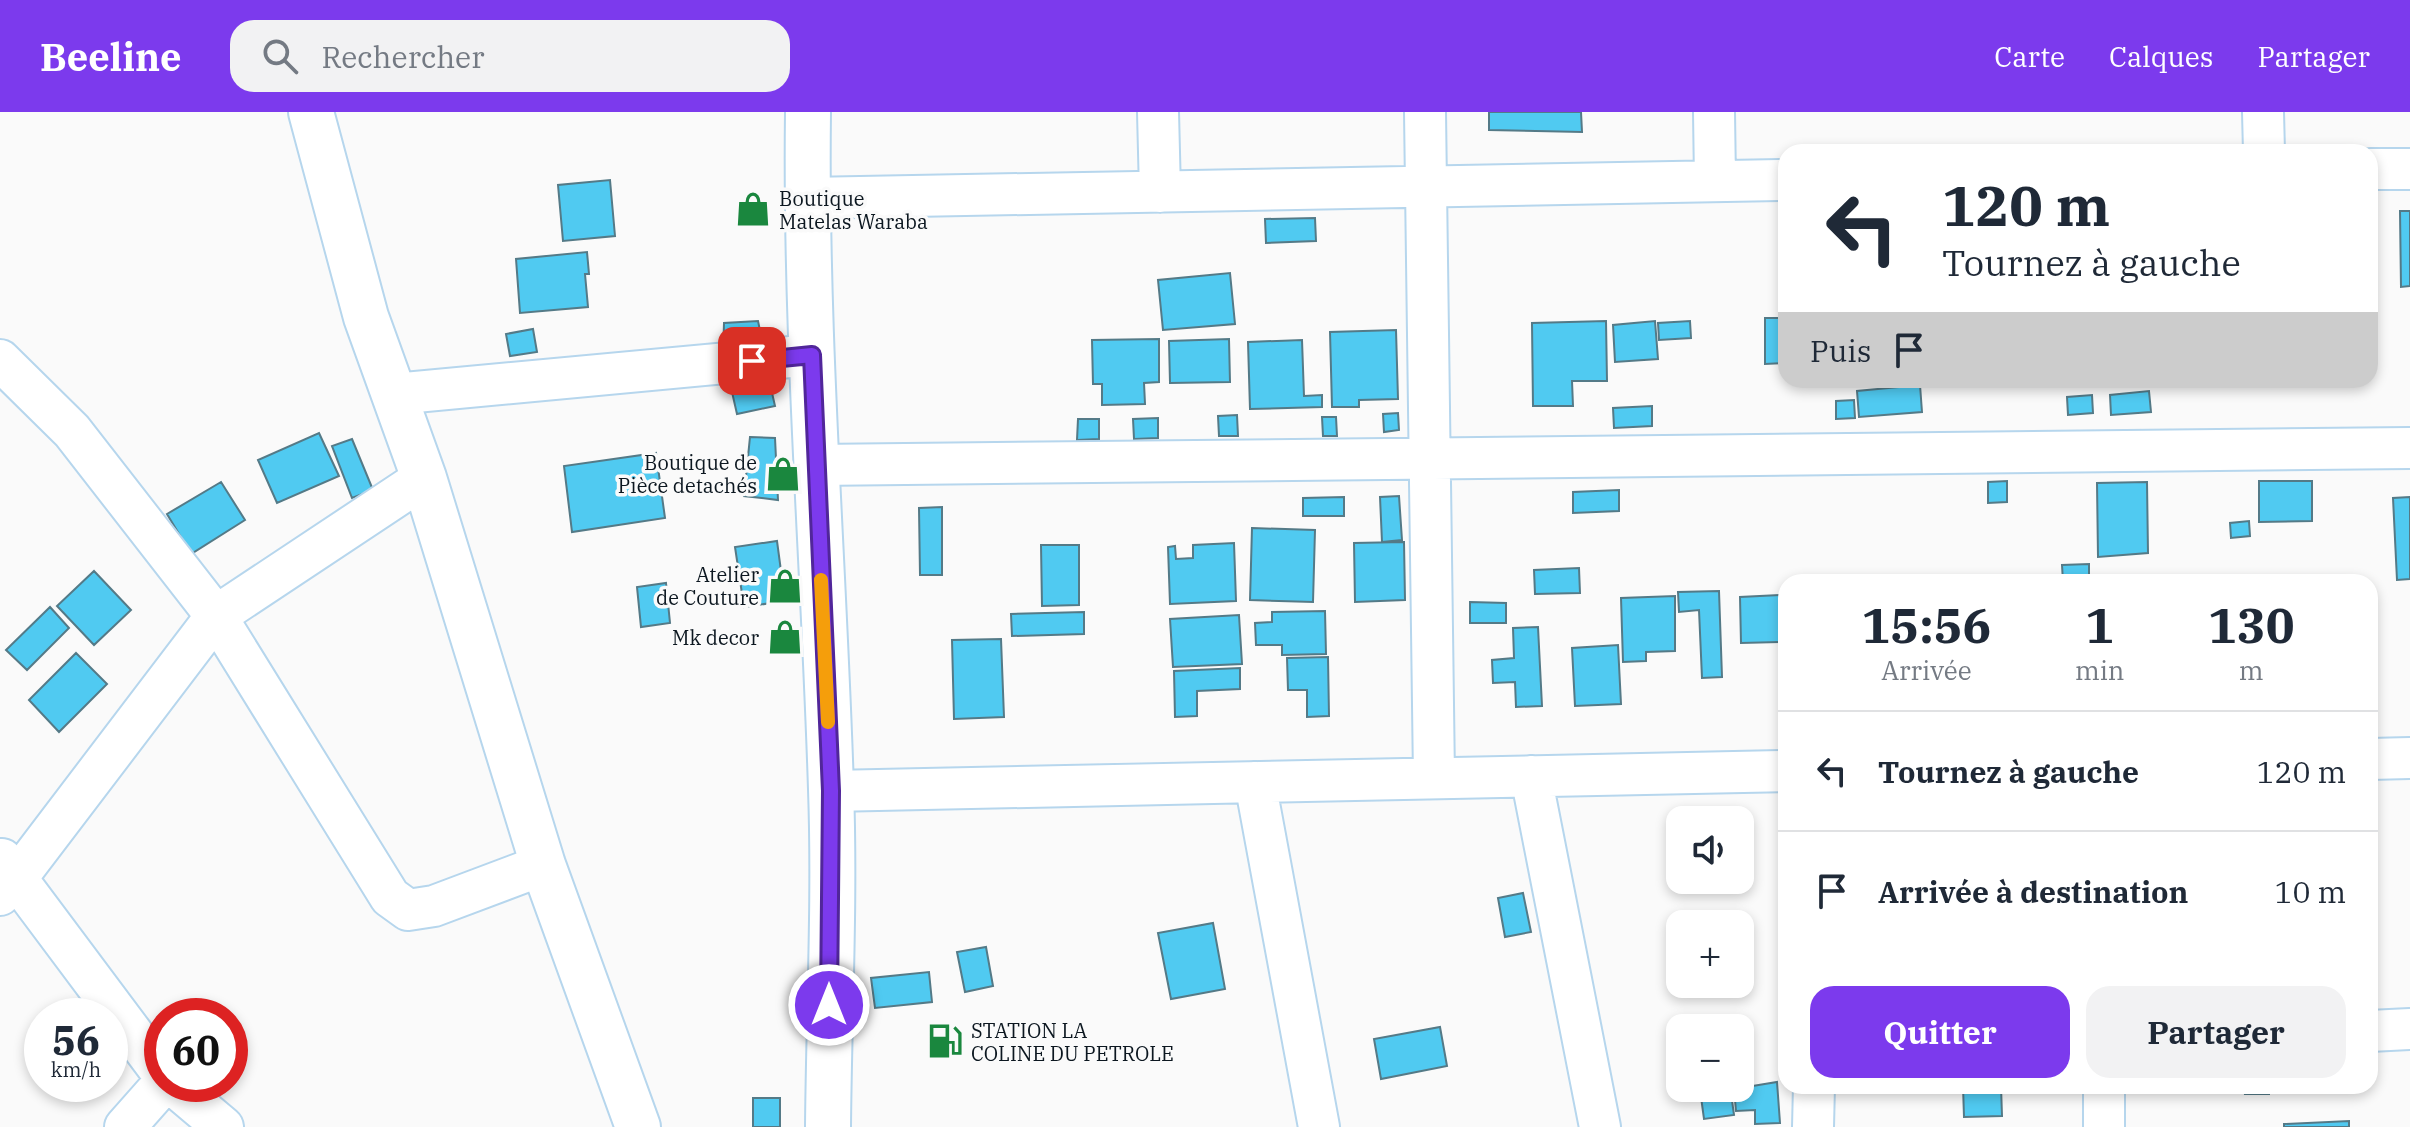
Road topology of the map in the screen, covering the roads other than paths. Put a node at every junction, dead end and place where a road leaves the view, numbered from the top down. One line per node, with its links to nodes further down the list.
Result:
1 (311, 112): 17 (street)
2 (808, 112): 14 (street)
3 (1158, 112): 13 (street)
4 (1425, 112): 12 (street)
5 (1714, 112): 11 (street)
6 (2263, 112): 7 (street)
7 (2264, 144)
8 (2378, 169): 9 (street)
9 (2410, 169)
10 (1778, 180): 11 (street)
11 (1715, 181): 12 (street)
12 (1426, 187): 13 (street); 19 (street)
13 (1160, 192): 14 (street)
14 (807, 198): 15 (street)
15 (812, 355): 17 (street); 20 (street)
16 (0, 360): 22 (street)
17 (394, 394): 21 (street)
18 (2410, 448): 19 (street)
19 (1429, 458): 20 (street); 27 (street)
20 (815, 465): 29 (street)
21 (424, 478): 22 (street); 30 (street)
22 (216, 616): 30 (street); 31 (street)
23 (2410, 758): 24 (street)
24 (2378, 759)
25 (1778, 771): 26 (street)
26 (1531, 776): 27 (street); 44 (street)
27 (1434, 778): 28 (street)
28 (1255, 782): 29 (street); 43 (street)
29 (831, 791): 42 (street)
30 (543, 865): 41 (street)
31 (5, 877): 34 (street)
32 (2410, 1029): 33 (street)
33 (2378, 1031)
34 (144, 1051)
35 (1814, 1094): 45 (street)
36 (2104, 1094): 46 (street)
37 (147, 1102): 39 (street)
38 (193, 1102): 40 (street)
39 (125, 1127)
40 (223, 1127)
41 (638, 1127)
42 (828, 1127)
43 (1319, 1127)
44 (1600, 1127)
45 (1813, 1127)
46 (2104, 1127)

